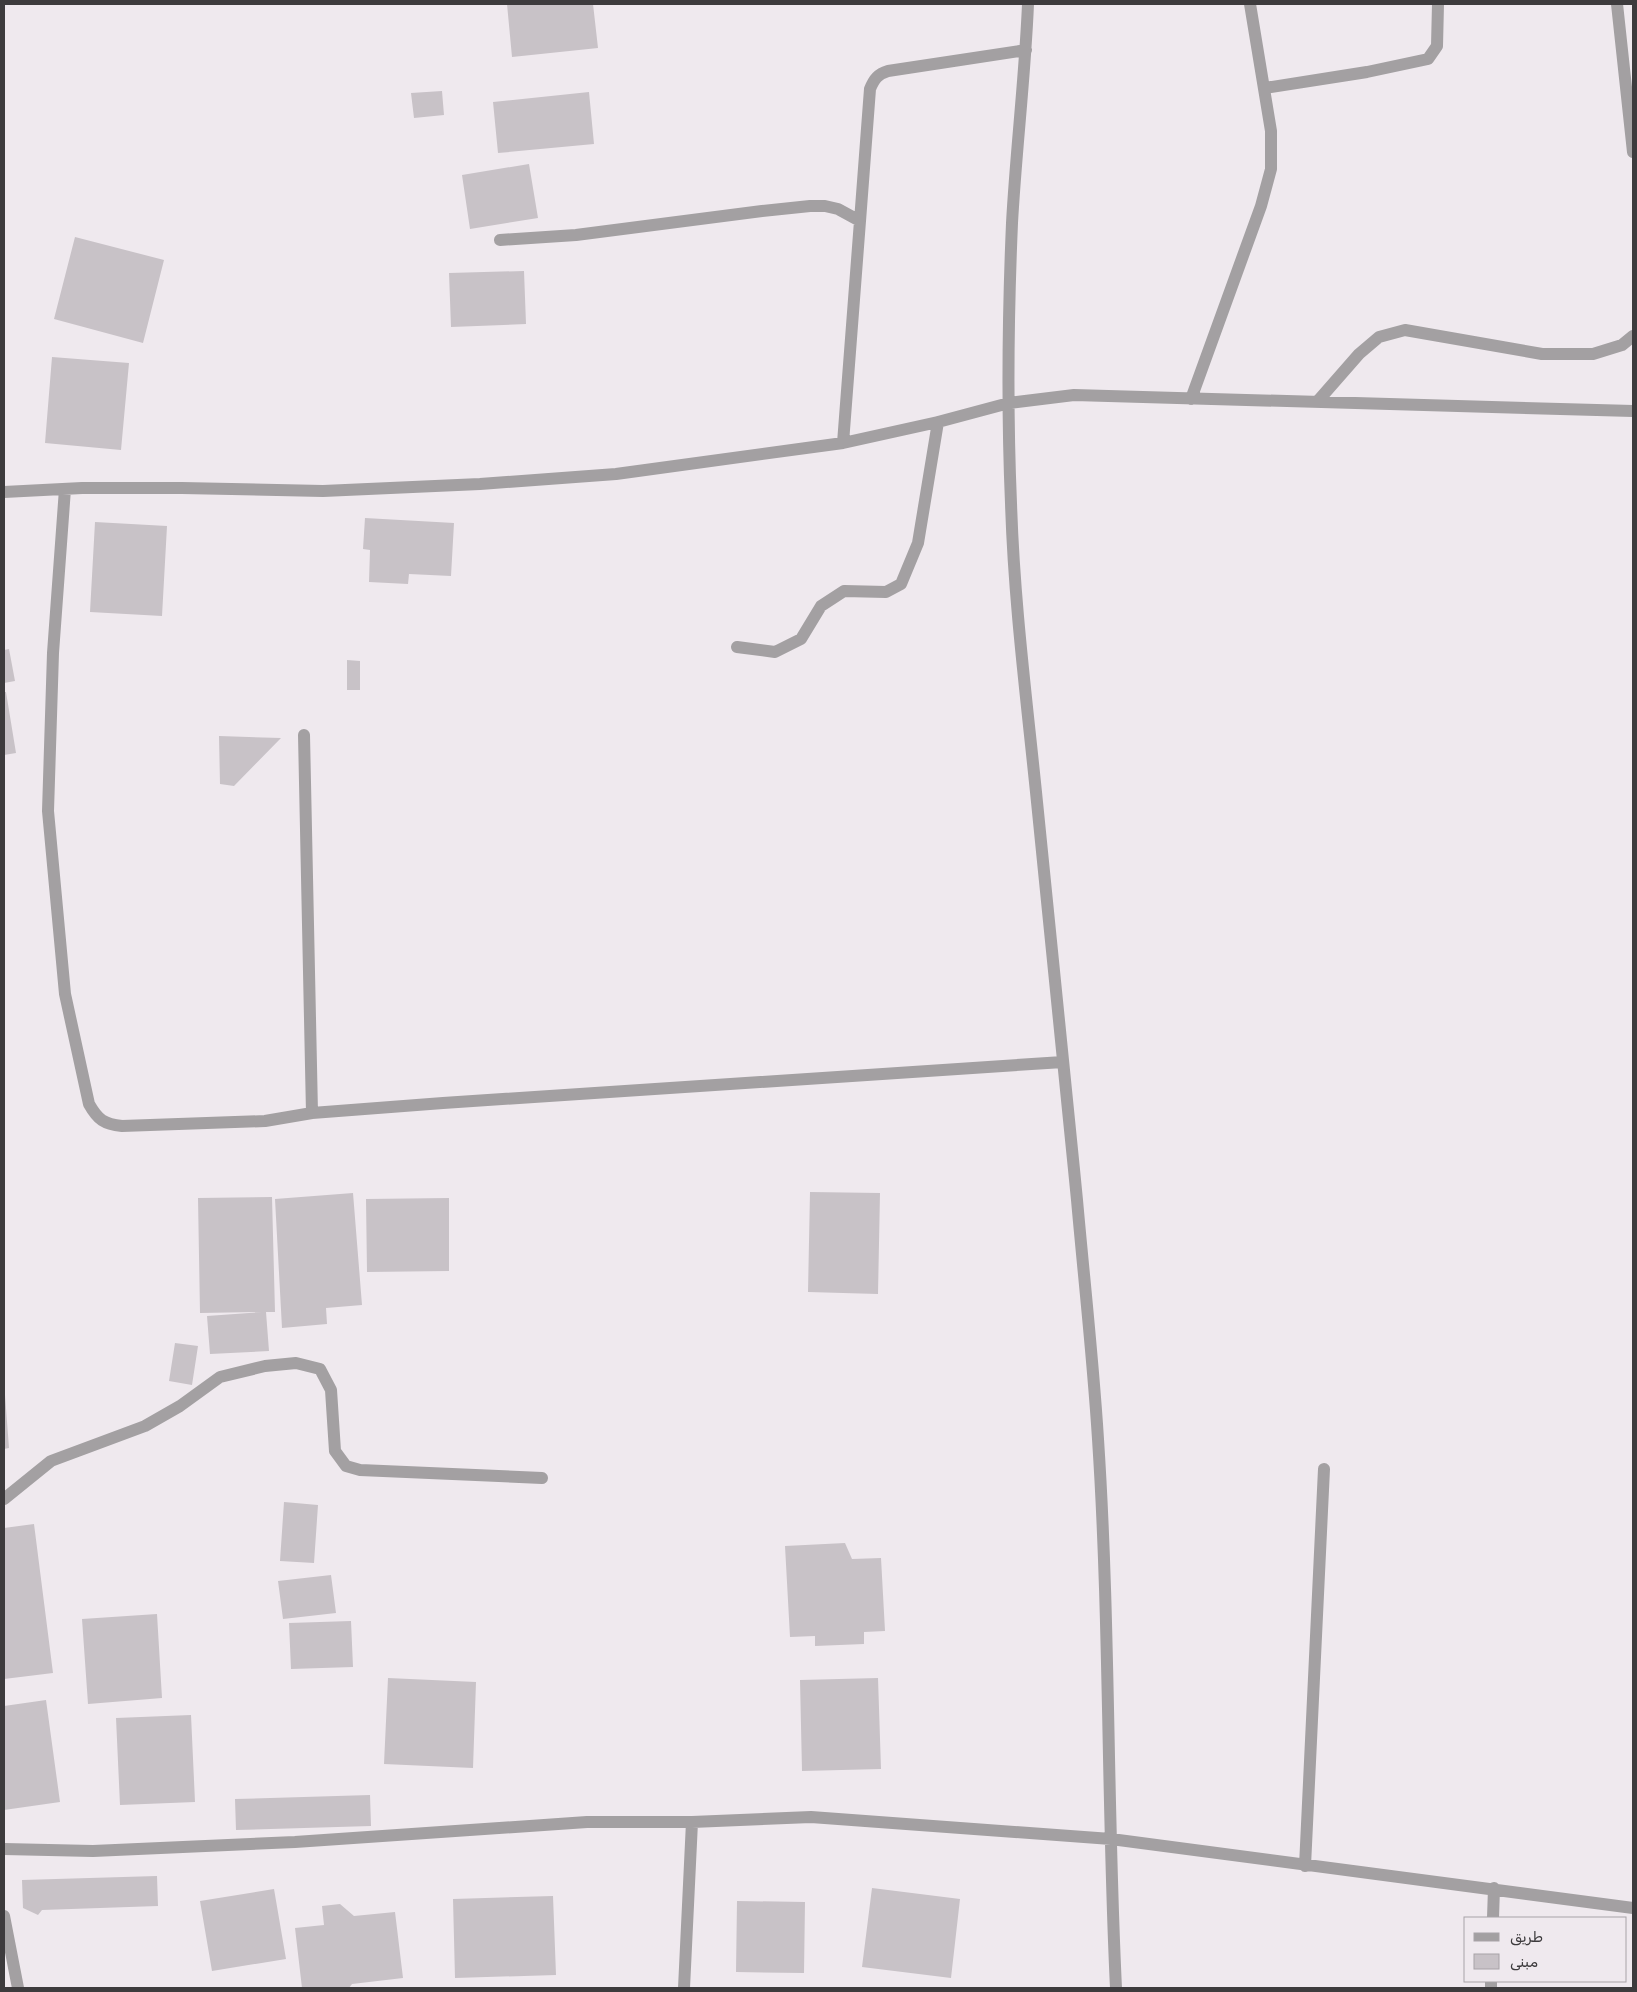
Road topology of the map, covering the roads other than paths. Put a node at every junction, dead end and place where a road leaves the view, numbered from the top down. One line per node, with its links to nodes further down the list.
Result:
1 (1028, 4): 5 (street)
2 (1250, 4): 6 (street)
3 (1438, 4): 6 (street)
4 (1617, 4): 7 (street)
5 (1026, 50): 8 (street); 13 (street)
6 (1265, 88): 11 (street)
7 (1633, 152)
8 (860, 221): 9 (street); 16 (street)
9 (500, 240)
10 (1633, 336): 12 (street)
11 (1191, 399): 12 (street); 13 (street)
12 (1318, 402): 14 (street)
13 (1010, 403): 15 (street); 21 (street)
14 (1633, 411)
15 (938, 422): 16 (street); 19 (street)
16 (843, 443): 17 (street)
17 (65, 490): 18 (street); 22 (street)
18 (4, 492)
19 (737, 647)
20 (304, 735): 22 (street)
21 (1064, 1062): 22 (street); 27 (street)
22 (312, 1112)
23 (1324, 1469): 29 (street)
24 (542, 1478): 25 (street)
25 (4, 1499)
26 (692, 1822): 27 (street); 28 (street); 35 (street)
27 (1111, 1839): 29 (street); 36 (street)
28 (4, 1849)
29 (1305, 1866): 30 (street)
30 (1494, 1888): 31 (street); 33 (street)
31 (1633, 1908)
32 (4, 1916): 34 (street)
33 (1493, 1917)
34 (18, 1988)
35 (684, 1988)
36 (1116, 1988)

